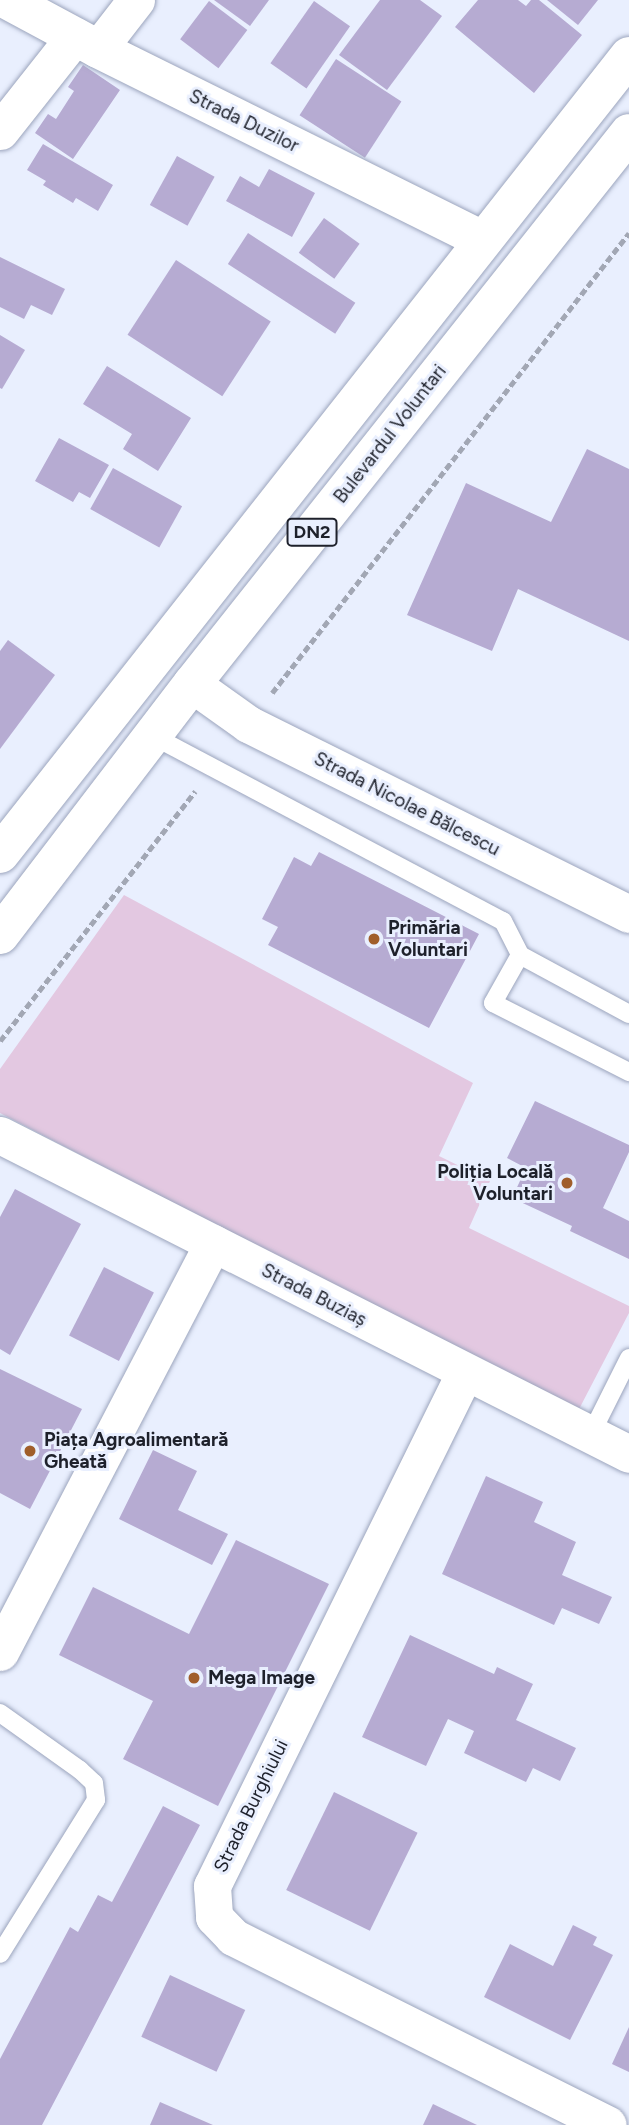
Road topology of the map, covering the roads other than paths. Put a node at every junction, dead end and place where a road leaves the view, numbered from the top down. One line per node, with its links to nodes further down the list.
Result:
1 (8, 0): 3 (main road, Strada Duzilor)
2 (136, 0): 3 (street)
3 (87, 43): 5 (street); 7 (main road, Strada Duzilor)
4 (629, 56): 7 (main road, DN2)
5 (0, 131)
6 (629, 134): 8 (main road, Bulevardul Voluntari / DN2)
7 (483, 240): 10 (main road, DN2)
8 (191, 684): 9 (main road, Bulevardul Voluntari / DN2); 11 (street, Strada Nicolae Bălcescu)
9 (153, 736): 12 (main road, Bulevardul Voluntari / DN2); 13 (lane)
10 (0, 854)
11 (629, 914)
12 (0, 935)
13 (520, 955): 14 (lane); 15 (lane)
14 (629, 1014)
15 (629, 1072)
16 (0, 1135): 17 (street, Strada Buziaș)
17 (213, 1243): 19 (street, Strada Buziaș); 22 (street)
18 (629, 1358): 20 (lane)
19 (465, 1372): 20 (street, Strada Buziaș); 25 (street, Strada Burghiului)
20 (591, 1434): 21 (street, Strada Buziaș)
21 (629, 1454)
22 (0, 1652)
23 (0, 1713): 24 (lane)
24 (0, 1954)
25 (608, 2125)

